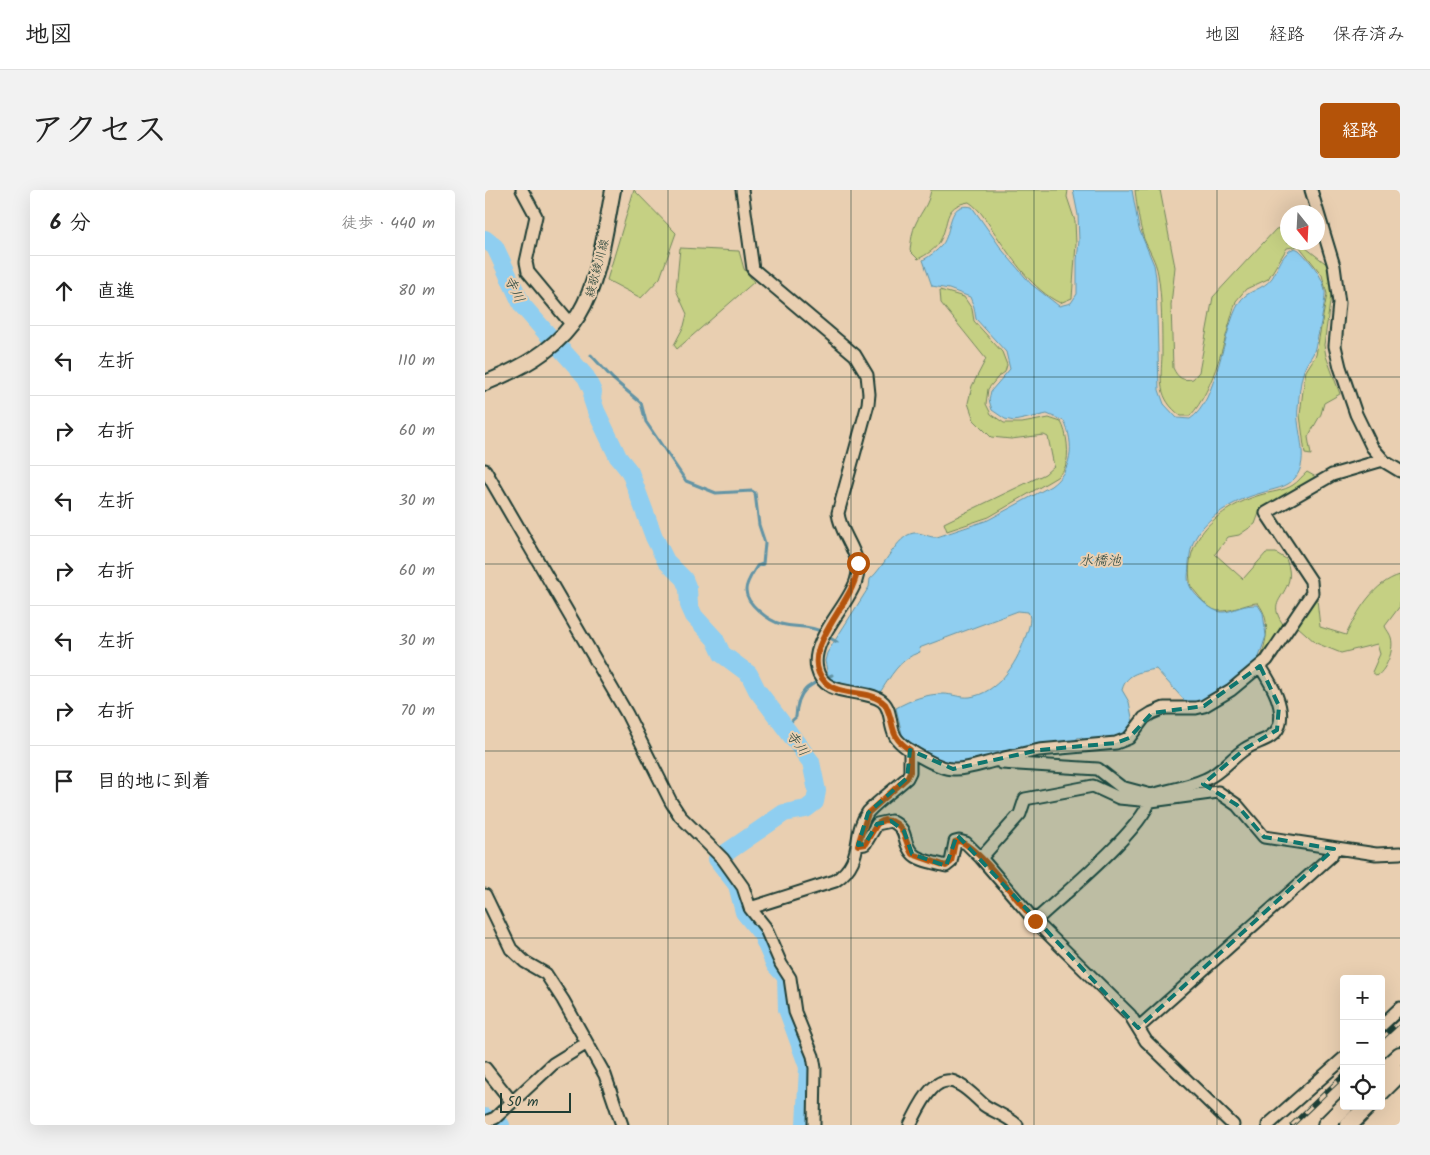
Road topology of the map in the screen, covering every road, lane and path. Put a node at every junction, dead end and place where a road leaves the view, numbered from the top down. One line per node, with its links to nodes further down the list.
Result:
1 (522, 190): 5 (street)
2 (613, 190): 5 (main road, 綾歌綾川線)
3 (742, 190): 11 (street)
4 (1311, 190): 7 (street)
5 (572, 325): 6 (main road, 綾歌綾川線)
6 (485, 383)
7 (1383, 460): 9 (street); 10 (street)
8 (485, 470): 19 (street)
9 (1400, 472)
10 (1261, 666): 12 (street); 13 (street)
11 (910, 750): 12 (street); 14 (street)
12 (998, 760): 13 (street)
13 (1151, 798): 15 (street); 17 (street); 20 (street)
14 (858, 845): 17 (street); 19 (street)
15 (1334, 849): 16 (street); 23 (street)
16 (1400, 853)
17 (981, 858): 20 (street)
18 (485, 895): 24 (street)
19 (750, 908): 36 (street)
20 (1035, 921): 23 (street)
21 (1400, 1008): 22 (street)
22 (1385, 1022)
23 (1138, 1028): 39 (street)
24 (587, 1043): 31 (street); 35 (street)
25 (1400, 1055): 28 (highway)
26 (1340, 1062): 40 (street)
27 (485, 1068): 31 (street)
28 (1385, 1068)
29 (1400, 1073): 30 (highway)
30 (1385, 1088)
31 (511, 1102): 34 (street)
32 (1341, 1110): 41 (highway)
33 (1364, 1110): 42 (highway)
34 (490, 1120)
35 (622, 1125)
36 (814, 1125)
37 (911, 1125): 38 (street)
38 (1017, 1125)
39 (1233, 1125)
40 (1268, 1125)
41 (1326, 1125)
42 (1349, 1125)

